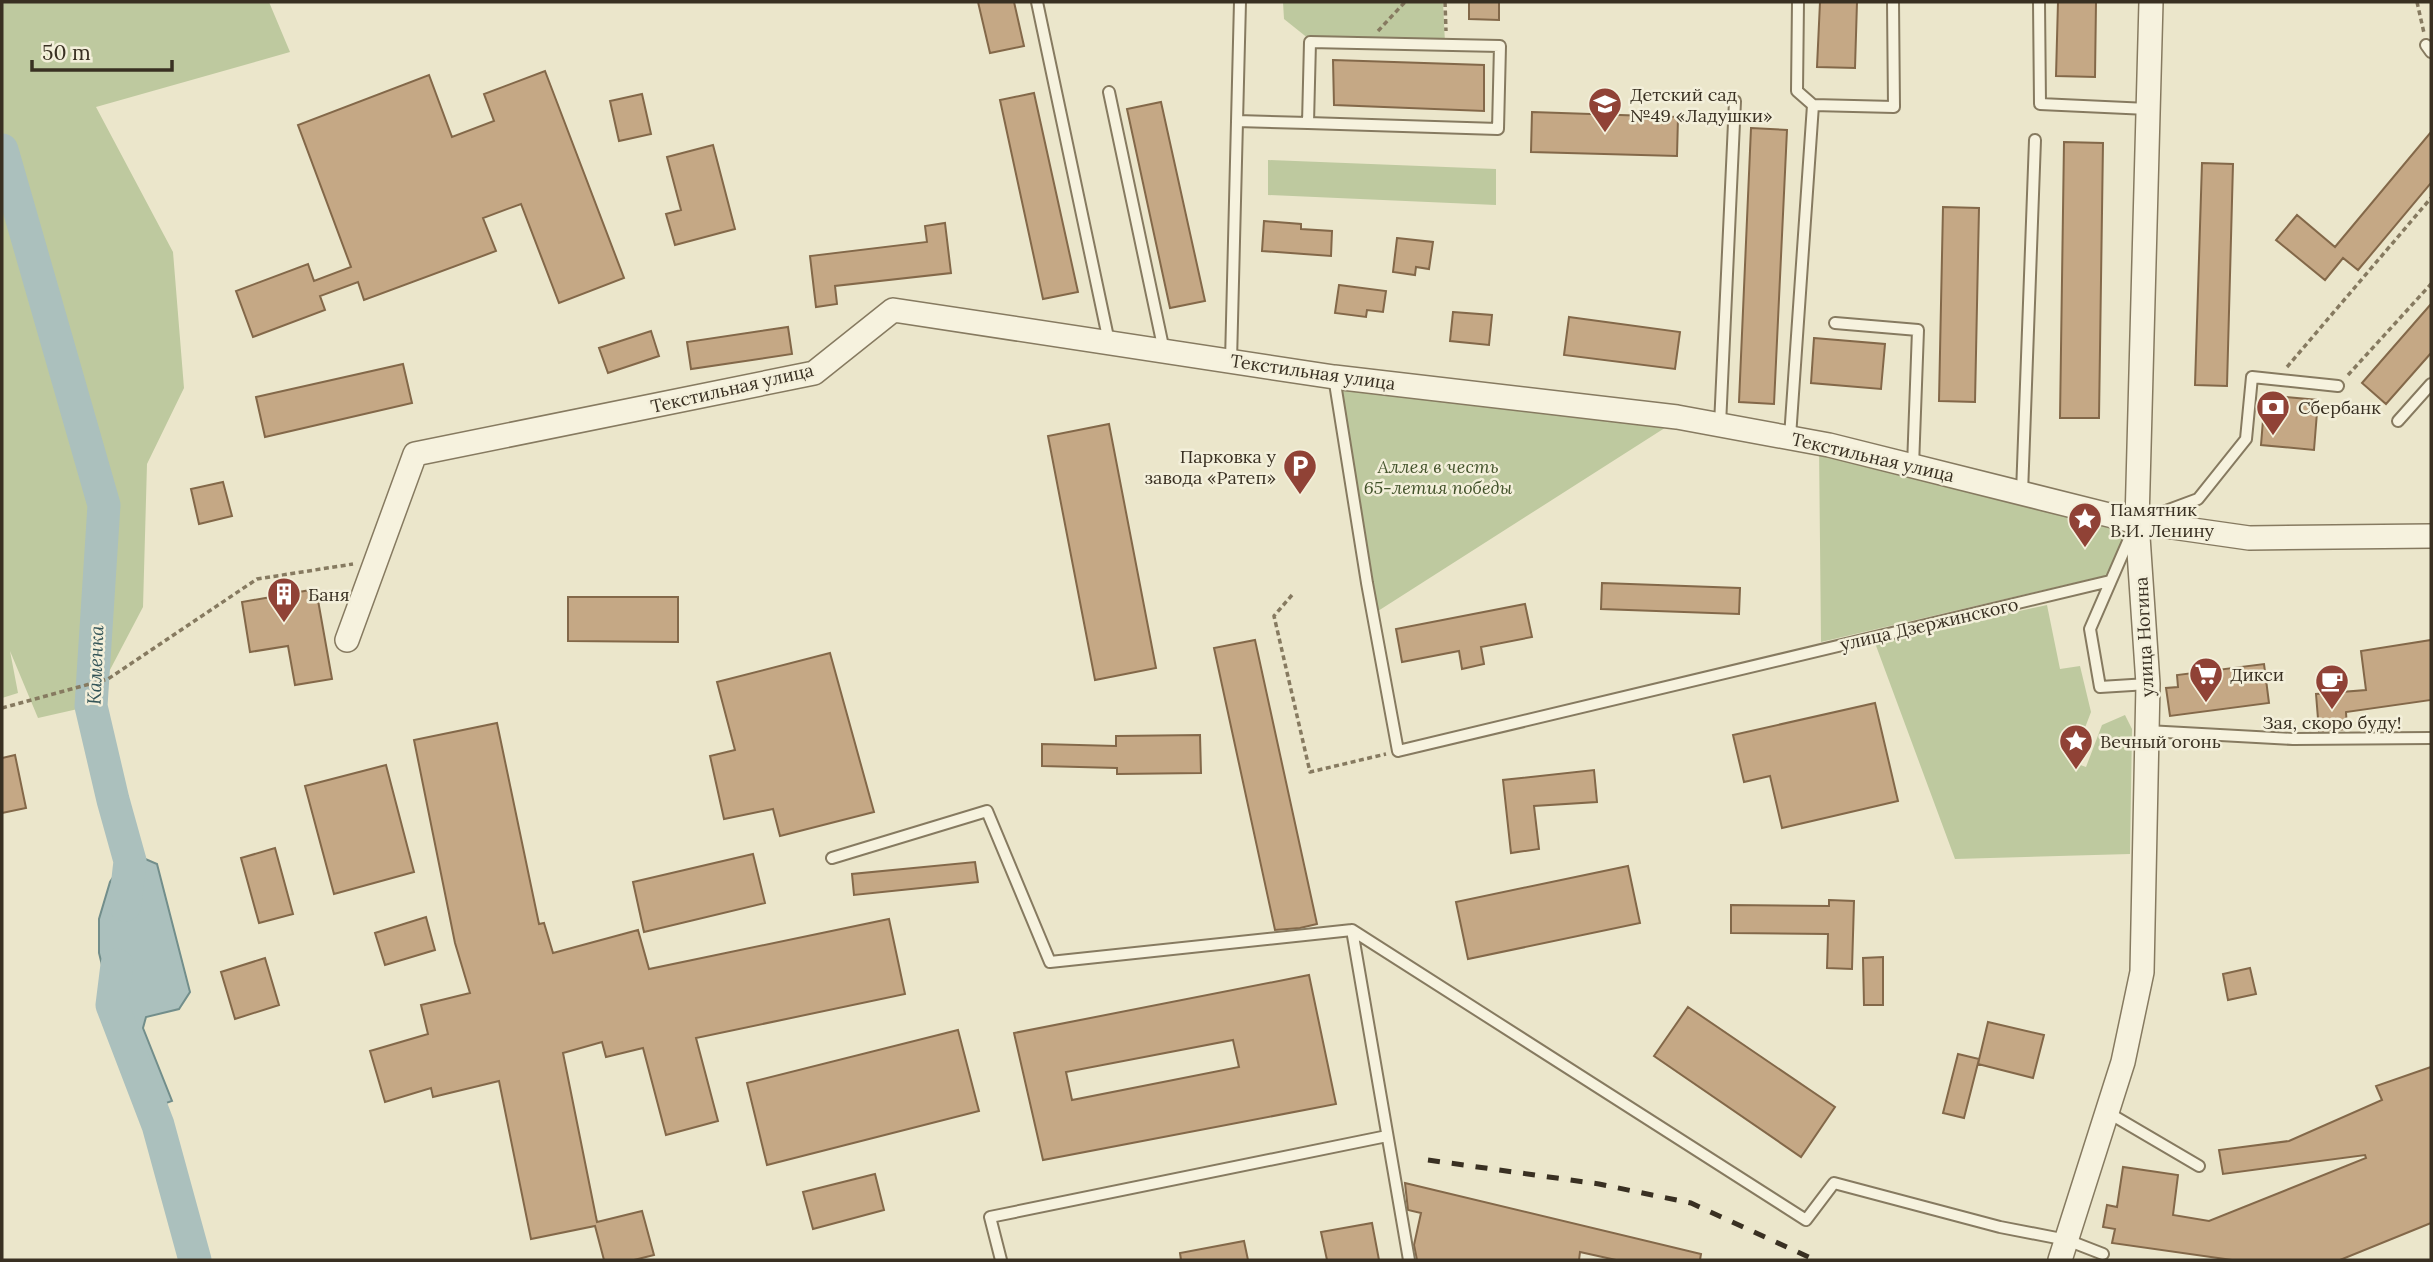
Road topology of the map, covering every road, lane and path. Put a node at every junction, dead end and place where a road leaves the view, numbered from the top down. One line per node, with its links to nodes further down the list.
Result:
1 (1037, 2): 23 (lane)
2 (1240, 2): 17 (lane)
3 (1405, 2): 10 (path)
4 (1445, 2): 11 (path)
5 (1798, 2): 15 (lane)
6 (1893, 2): 15 (lane)
7 (2039, 2): 16 (lane)
8 (2151, 2): 16 (street, улица Ногина)
9 (2417, 2): 12 (path)
10 (1366, 43): 11 (lane); 18 (lane)
11 (1447, 45): 18 (lane)
12 (2429, 49)
13 (1109, 92): 24 (lane)
14 (1735, 101): 31 (lane)
15 (1813, 105): 32 (lane)
16 (2148, 109): 35 (street, улица Ногина)
17 (1237, 121): 18 (lane); 25 (lane)
18 (1308, 123)
19 (2035, 140): 34 (lane)
20 (2431, 198): 27 (path)
21 (2431, 284): 29 (path)
22 (1835, 323): 33 (lane)
23 (1109, 342): 24 (street, Текстильная улица); 37 (street, Текстильная улица)
24 (1164, 351): 25 (street, Текстильная улица)
25 (1231, 361): 26 (street, Текстильная улица)
26 (1334, 377): 31 (street, Текстильная улица); 45 (lane)
27 (2277, 379): 29 (lane); 35 (lane)
28 (2431, 385): 30 (lane)
29 (2339, 386)
30 (2398, 421)
31 (1720, 425): 32 (street, Текстильная улица)
32 (1790, 438): 33 (street, Текстильная улица)
33 (1913, 466): 34 (street, Текстильная улица)
34 (2022, 493): 35 (street, Текстильная улица)
35 (2137, 522): 36 (street); 38 (lane); 41 (street, улица Ногина)
36 (2431, 536)
37 (376, 561): 40 (street, Текстильная улица); 42 (path)
38 (2110, 581): 41 (lane); 45 (lane, улица Дзержинского)
39 (1292, 595): 45 (path)
40 (347, 640)
41 (2148, 684): 43 (street, улица Ногина)
42 (2, 708)
43 (2147, 731): 44 (lane); 48 (street, улица Ногина)
44 (2431, 738)
45 (1398, 751)
46 (832, 858): 47 (lane)
47 (1352, 930): 49 (lane); 51 (lane)
48 (2107, 1112): 50 (lane); 51 (street, улица Ногина)
49 (1387, 1136): 53 (lane); 54 (lane)
50 (2199, 1166)
51 (2063, 1250): 52 (lane)
52 (2103, 1254)
53 (1001, 1260)
54 (1409, 1260)

